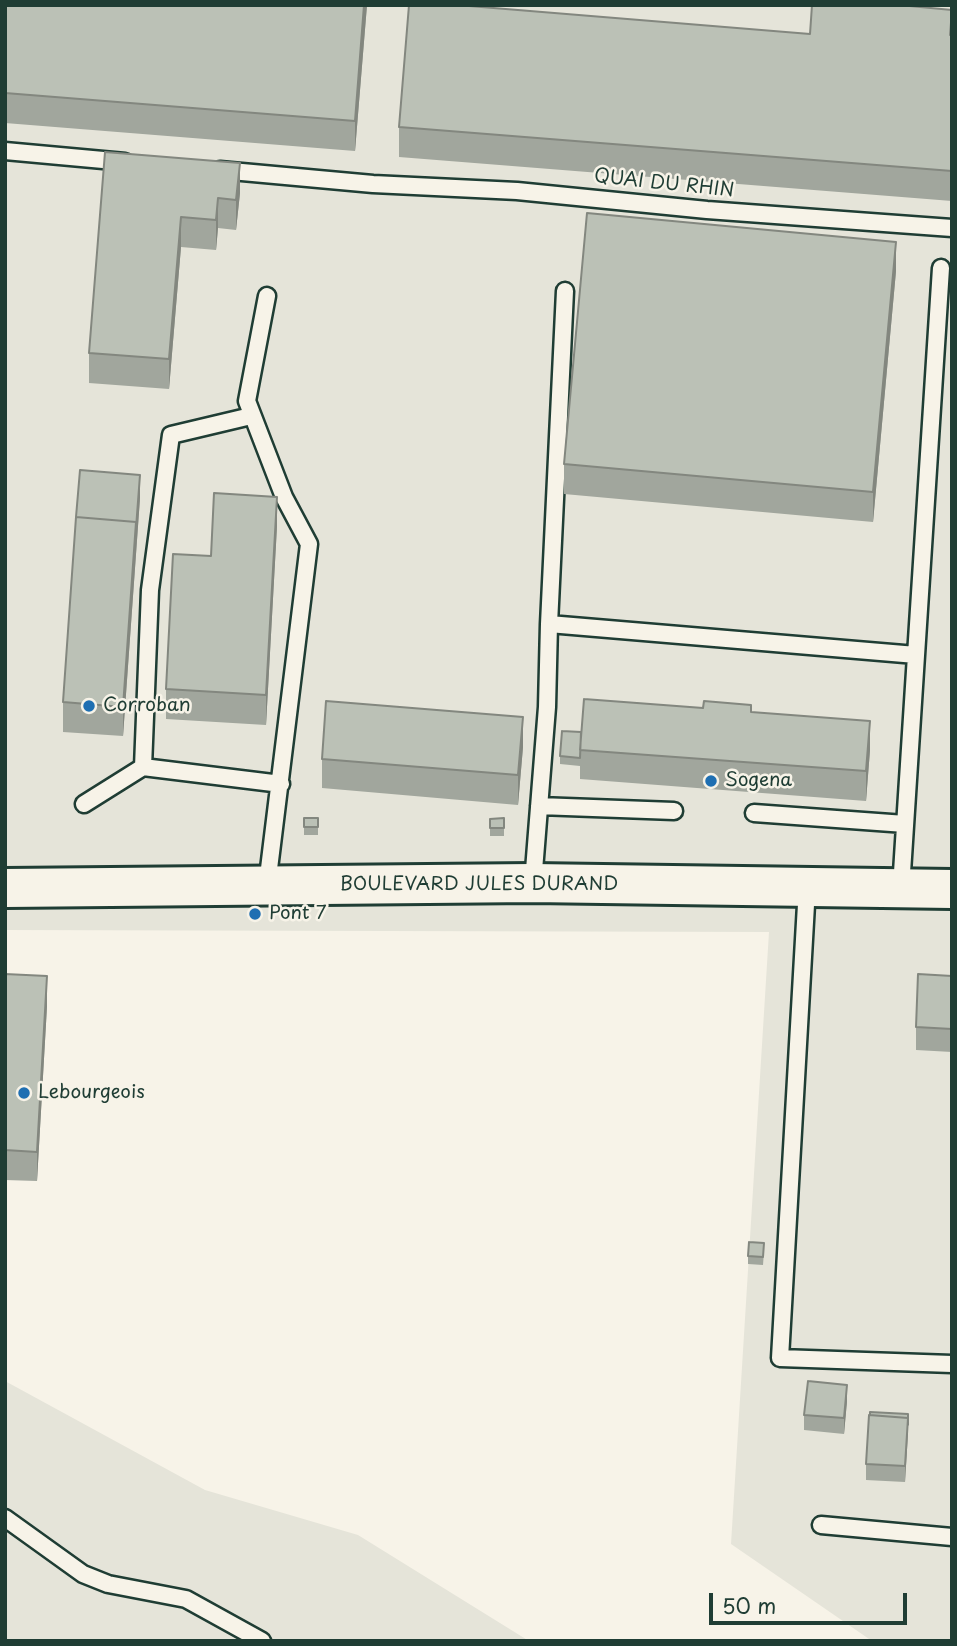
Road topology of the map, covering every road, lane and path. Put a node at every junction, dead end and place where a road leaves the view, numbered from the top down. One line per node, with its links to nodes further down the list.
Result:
1 (5, 151): 2 (lane)
2 (141, 163)
3 (209, 169): 4 (lane, QUAI DU RHIN)
4 (952, 228)
5 (942, 268): 10 (lane)
6 (565, 291): 9 (lane)
7 (267, 296): 8 (lane)
8 (251, 416): 11 (lane); 12 (lane)
9 (549, 624): 10 (lane); 14 (lane)
10 (916, 655): 17 (lane)
11 (144, 767): 12 (lane); 13 (lane)
12 (281, 784): 19 (lane)
13 (84, 804)
14 (539, 806): 15 (lane); 18 (lane)
15 (674, 811)
16 (754, 813): 17 (lane)
17 (905, 824): 22 (lane)
18 (533, 883): 19 (main road, BOULEVARD JULES DURAND); 20 (main road, BOULEVARD JULES DURAND)
19 (267, 886): 21 (main road, BOULEVARD JULES DURAND)
20 (807, 887): 22 (main road, BOULEVARD JULES DURAND); 24 (lane)
21 (5, 888)
22 (901, 888): 23 (main road, BOULEVARD JULES DURAND)
23 (952, 889)
24 (952, 1364)
25 (5, 1518): 28 (lane)
26 (821, 1525): 27 (lane)
27 (952, 1537)
28 (262, 1641)

